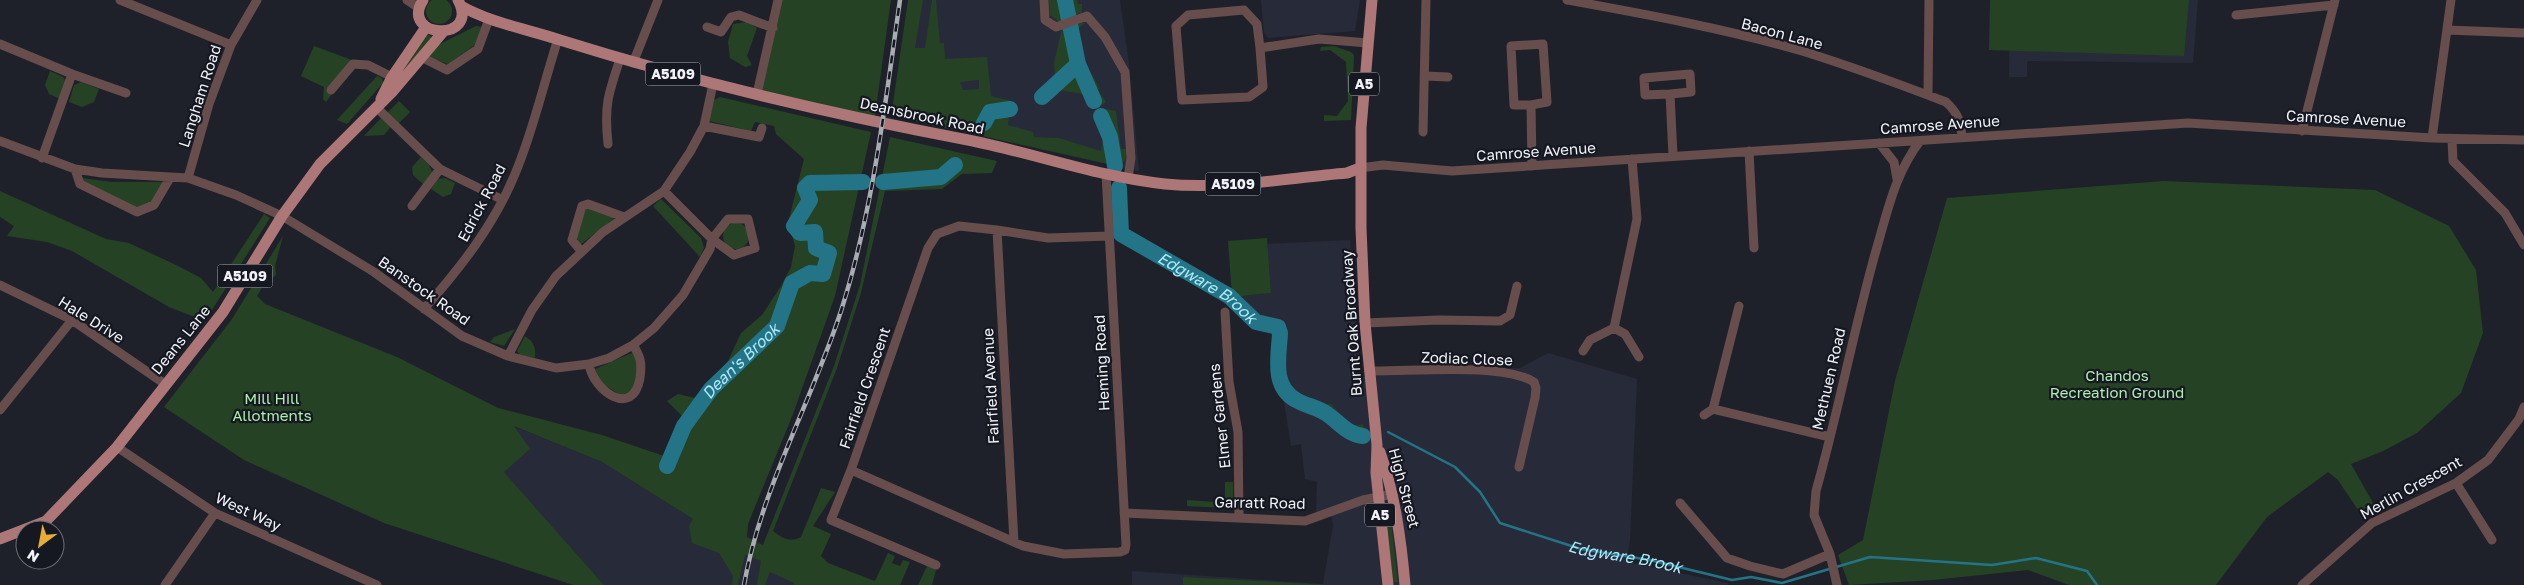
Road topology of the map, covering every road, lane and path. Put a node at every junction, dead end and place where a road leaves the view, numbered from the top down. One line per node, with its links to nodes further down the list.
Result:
1 (120, 0): 28 (street)
2 (257, 0): 28 (street, Langham Road)
3 (407, 0): 14 (street)
4 (658, 0): 32 (street)
5 (778, 0): 21 (street)
6 (1044, 0): 68 (street)
7 (1372, 0): 26 (main road, A5)
8 (1426, 0): 34 (street)
9 (1567, 0): 15 (street, Bacon Lane)
10 (1929, 0): 42 (street)
11 (2451, 0): 22 (street)
12 (2335, 2): 16 (street); 47 (street)
13 (459, 3): 17 (main road, Deansbrook Road / A5109); 18 (main road)
14 (421, 4): 19 (main road)
15 (1616, 4): 42 (street, Bacon Lane)
16 (2236, 15)
17 (487, 18): 18 (main road, Deansbrook Road / A5109); 25 (main road, Deansbrook Road / A5109); 30 (street)
18 (458, 23): 23 (main road, Deansbrook Road)
19 (426, 27): 23 (main road); 35 (main road, Deans Lane / A5109)
20 (707, 27): 21 (street)
21 (773, 28): 40 (street)
22 (2447, 30): 24 (street); 50 (street)
23 (443, 32): 30 (main road, Deans Lane / A5109)
24 (2524, 33)
25 (558, 39): 31 (main road, Deansbrook Road / A5109); 71 (street, Edrick Road)
26 (1368, 43): 29 (street); 62 (main road, A5)
27 (0, 44): 33 (street)
28 (231, 45): 67 (street, Langham Road)
29 (1260, 48): 29 (street)
30 (423, 58): 44 (main road, Deans Lane / A5109)
31 (620, 59): 32 (main road, Deansbrook Road / A5109); 56 (street)
32 (633, 64): 37 (main road, Deansbrook Road / A5109)
33 (72, 74): 39 (street); 59 (street)
34 (1425, 76): 36 (street); 48 (street)
35 (392, 77): 38 (street); 44 (main road, Deans Lane / A5109)
36 (1448, 77)
37 (713, 84): 40 (main road, Deansbrook Road / A5109); 45 (street)
38 (330, 90)
39 (126, 93)
40 (757, 94): 65 (main road, Deansbrook Road / A5109)
41 (1670, 94): 41 (street); 58 (street)
42 (1928, 96): 49 (street, Bacon Lane)
43 (1531, 105): 43 (street); 61 (street)
44 (376, 107): 64 (street); 73 (main road, Deans Lane / A5109)
45 (704, 126): 46 (street); 70 (street)
46 (762, 128)
47 (2302, 131): 49 (street, Camrose Avenue); 50 (street, Camrose Avenue)
48 (1423, 132)
49 (1962, 138): 54 (street, Camrose Avenue)
50 (2432, 138): 51 (street, Camrose Avenue)
51 (2452, 139): 52 (street, Camrose Avenue); 78 (street)
52 (2524, 140)
53 (0, 141): 59 (street, Banstock Road)
54 (1920, 141): 55 (street, Camrose Avenue); 69 (street, Methuen Road)
55 (1880, 143): 57 (street, Camrose Avenue); 69 (street)
56 (608, 144)
57 (1749, 151): 58 (street, Camrose Avenue); 79 (street)
58 (1673, 156): 60 (street, Camrose Avenue)
59 (42, 158): 63 (street, Banstock Road)
60 (1632, 159): 61 (street, Camrose Avenue); 88 (street)
61 (1532, 166): 62 (street, Camrose Avenue)
62 (1360, 168): 68 (main road, Deansbrook Road / A5109); 87 (main road, Burnt Oak Broadway / A5)
63 (75, 169): 66 (street, Banstock Road); 66 (street)
64 (440, 169): 71 (street); 72 (street)
65 (1106, 174): 68 (main road, Deansbrook Road / A5109); 76 (street, Heming Road)
66 (170, 178): 67 (street, Banstock Road)
67 (188, 178): 73 (street, Banstock Road)
68 (1128, 178)
69 (1897, 179): 100 (street, Methuen Road)
70 (664, 191): 74 (street); 77 (street)
71 (503, 200): 84 (street, Edrick Road)
72 (412, 206)
73 (282, 216): 84 (street, Banstock Road); 95 (main road, Deans Lane / A5109)
74 (624, 217): 80 (street); 80 (street)
75 (997, 230): 76 (street, Fairfield Crescent); 104 (street, Fairfield Crescent); 114 (street, Fairfield Avenue)
76 (1109, 236): 109 (street, Heming Road)
77 (712, 240): 77 (street, Banstock Road); 89 (street, Banstock Road)
78 (2524, 245)
79 (1754, 248)
80 (581, 250): 91 (street)
81 (0, 285): 86 (street, Hale Drive)
82 (1517, 286): 87 (street)
83 (1739, 306): 97 (street)
84 (424, 309): 91 (street, Banstock Road)
85 (1224, 312): 111 (street, Elmer Gardens)
86 (72, 320): 95 (street, Hale Drive); 98 (street)
87 (1365, 323): 94 (main road, Burnt Oak Broadway / A5)
88 (1614, 328): 90 (street); 92 (street)
89 (633, 345): 93 (street, Banstock Road); 93 (street)
90 (1583, 350)
91 (508, 356): 93 (street, Banstock Road)
92 (1639, 357)
93 (589, 364)
94 (1370, 371): 101 (main road, Burnt Oak Broadway / A5); 103 (street, Zodiac Close)
95 (165, 384): 102 (main road, Deans Lane / A5109)
96 (2524, 407): 105 (street, Merlin Crescent)
97 (1713, 409): 99 (street); 100 (street)
98 (0, 410)
99 (1704, 416)
100 (1830, 437): 116 (street, Methuen Road)
101 (1377, 445): 106 (main road, High Street / A5); 107 (main road, High Street / A5)
102 (116, 447): 110 (street, West Way); 112 (main road, Deans Lane / A5109)
103 (1519, 467)
104 (851, 470): 114 (street, Fairfield Crescent); 117 (street)
105 (2456, 483): 113 (street); 123 (street, Merlin Crescent)
106 (1392, 494): 107 (street, Garratt Road); 121 (main road, High Street / A5)
107 (1378, 496): 111 (street, Garratt Road); 120 (main road, High Street / A5)
108 (1680, 503): 116 (street)
109 (1124, 513): 111 (street, Garratt Road); 115 (street, Heming Road)
110 (215, 514): 118 (street); 119 (street, West Way)
111 (1239, 517)
112 (0, 539)
113 (2492, 540)
114 (1014, 542): 115 (street, Fairfield Crescent)
115 (1125, 550)
116 (1830, 554): 122 (street, Methuen Road)
117 (936, 565)
118 (165, 585)
119 (377, 585)
120 (1388, 585)
121 (1405, 585)
122 (1836, 585)
123 (2302, 585)

